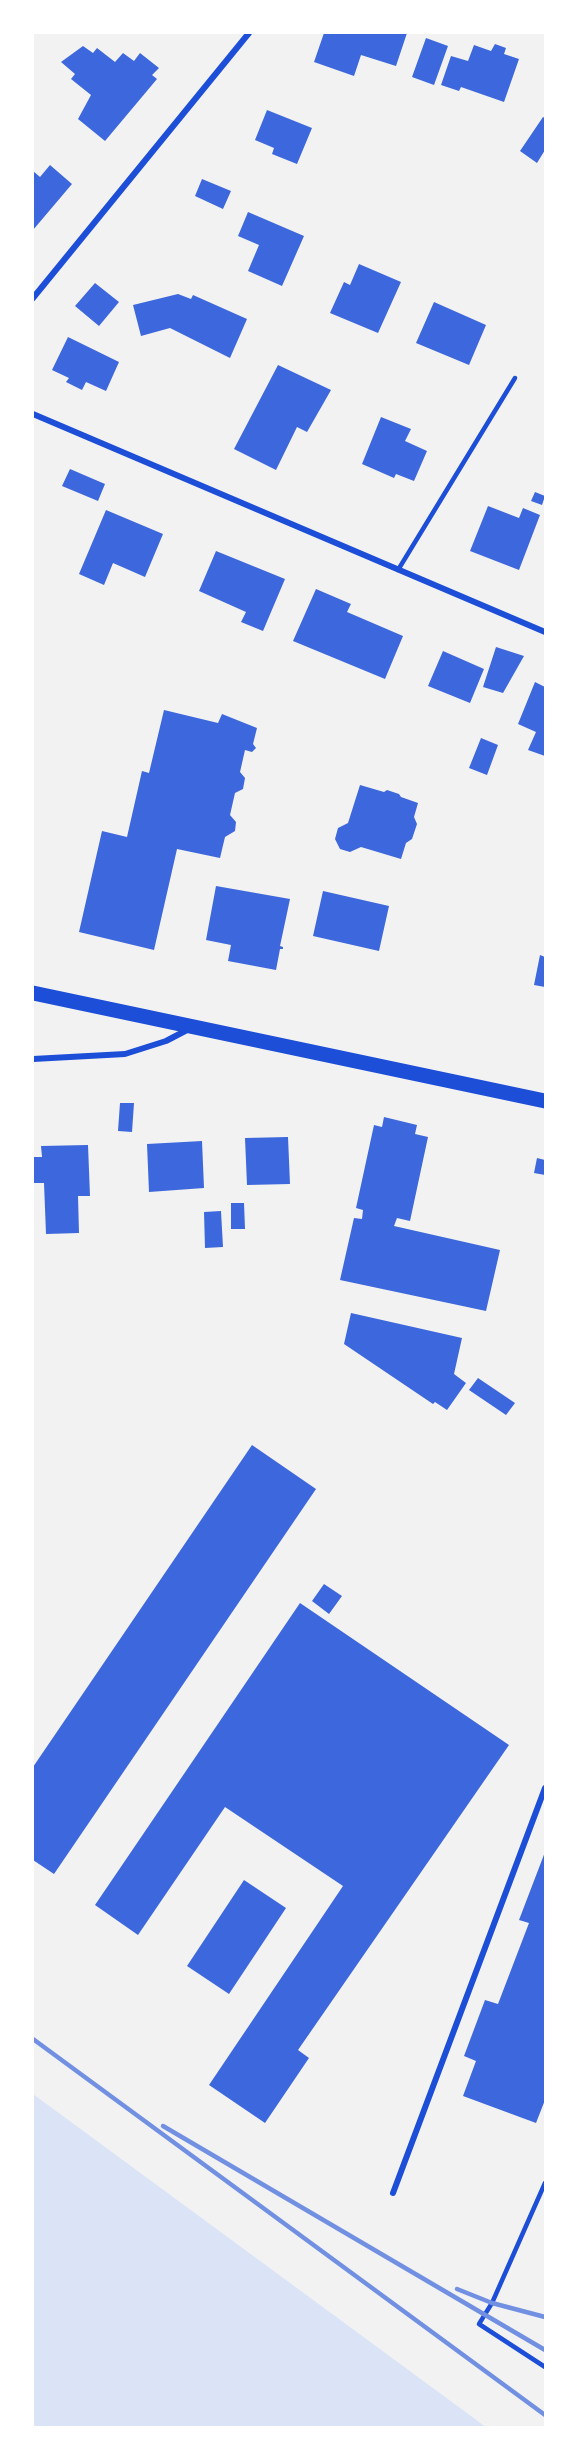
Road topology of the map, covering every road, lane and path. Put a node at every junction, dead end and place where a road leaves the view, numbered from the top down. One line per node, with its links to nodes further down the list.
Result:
1 (249, 33): 2 (street)
2 (33, 298)
3 (515, 378): 5 (lane)
4 (33, 414): 5 (street)
5 (398, 570): 6 (street)
6 (545, 632)
7 (33, 993): 8 (main road)
8 (192, 1027): 9 (street); 10 (main road)
9 (33, 1059)
10 (545, 1101)
11 (545, 1788): 13 (street)
12 (545, 2183): 14 (lane)
13 (393, 2193)
14 (545, 2367)

